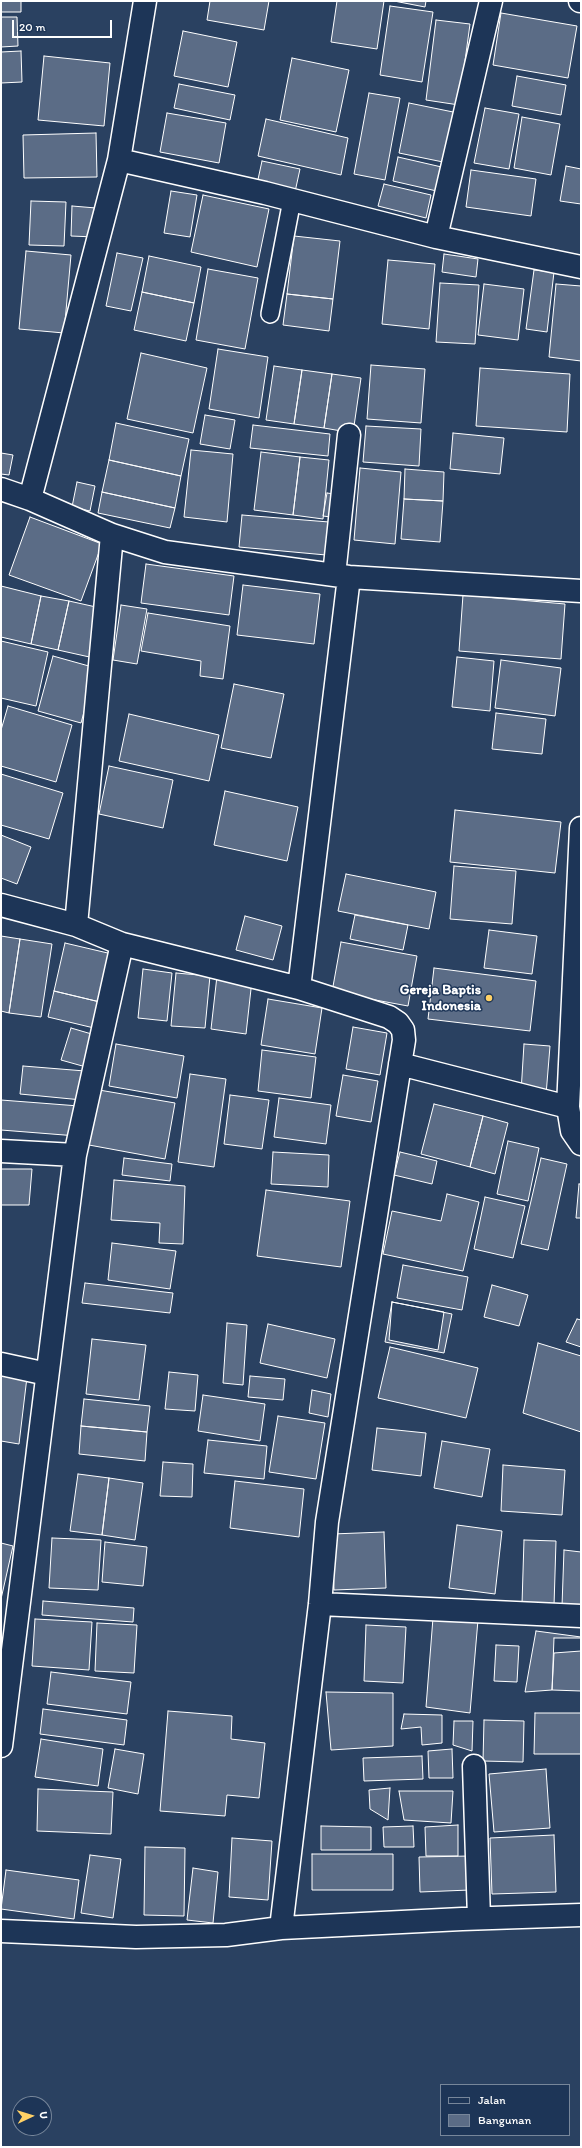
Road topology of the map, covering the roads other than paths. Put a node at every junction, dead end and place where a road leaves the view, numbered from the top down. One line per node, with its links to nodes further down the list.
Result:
1 (145, 1): 3 (street)
2 (491, 1): 5 (street)
3 (119, 160): 4 (street); 10 (street)
4 (292, 200): 5 (street); 7 (lane)
5 (436, 237): 6 (street)
6 (581, 267)
7 (270, 314)
8 (349, 434): 12 (street)
9 (1, 489): 10 (street)
10 (30, 499): 11 (street)
11 (112, 535): 12 (street); 17 (street)
12 (342, 576): 13 (street); 19 (street)
13 (581, 591)
14 (581, 828): 16 (street)
15 (1, 905): 17 (street)
16 (579, 922): 21 (street)
17 (76, 925): 18 (street)
18 (122, 944): 19 (street); 24 (street)
19 (299, 988): 20 (street)
20 (400, 1064): 21 (street); 27 (street)
21 (568, 1107): 22 (street)
22 (581, 1144)
23 (1, 1151): 24 (street)
24 (75, 1155): 26 (street)
25 (1, 1364): 26 (street)
26 (47, 1374): 29 (street)
27 (320, 1604): 28 (street); 34 (street)
28 (581, 1616)
29 (6, 1661): 30 (street)
30 (1, 1746)
31 (474, 1766): 33 (street)
32 (581, 1915): 33 (street)
33 (479, 1918): 34 (street)
34 (281, 1928): 35 (street)
35 (1, 1931)

